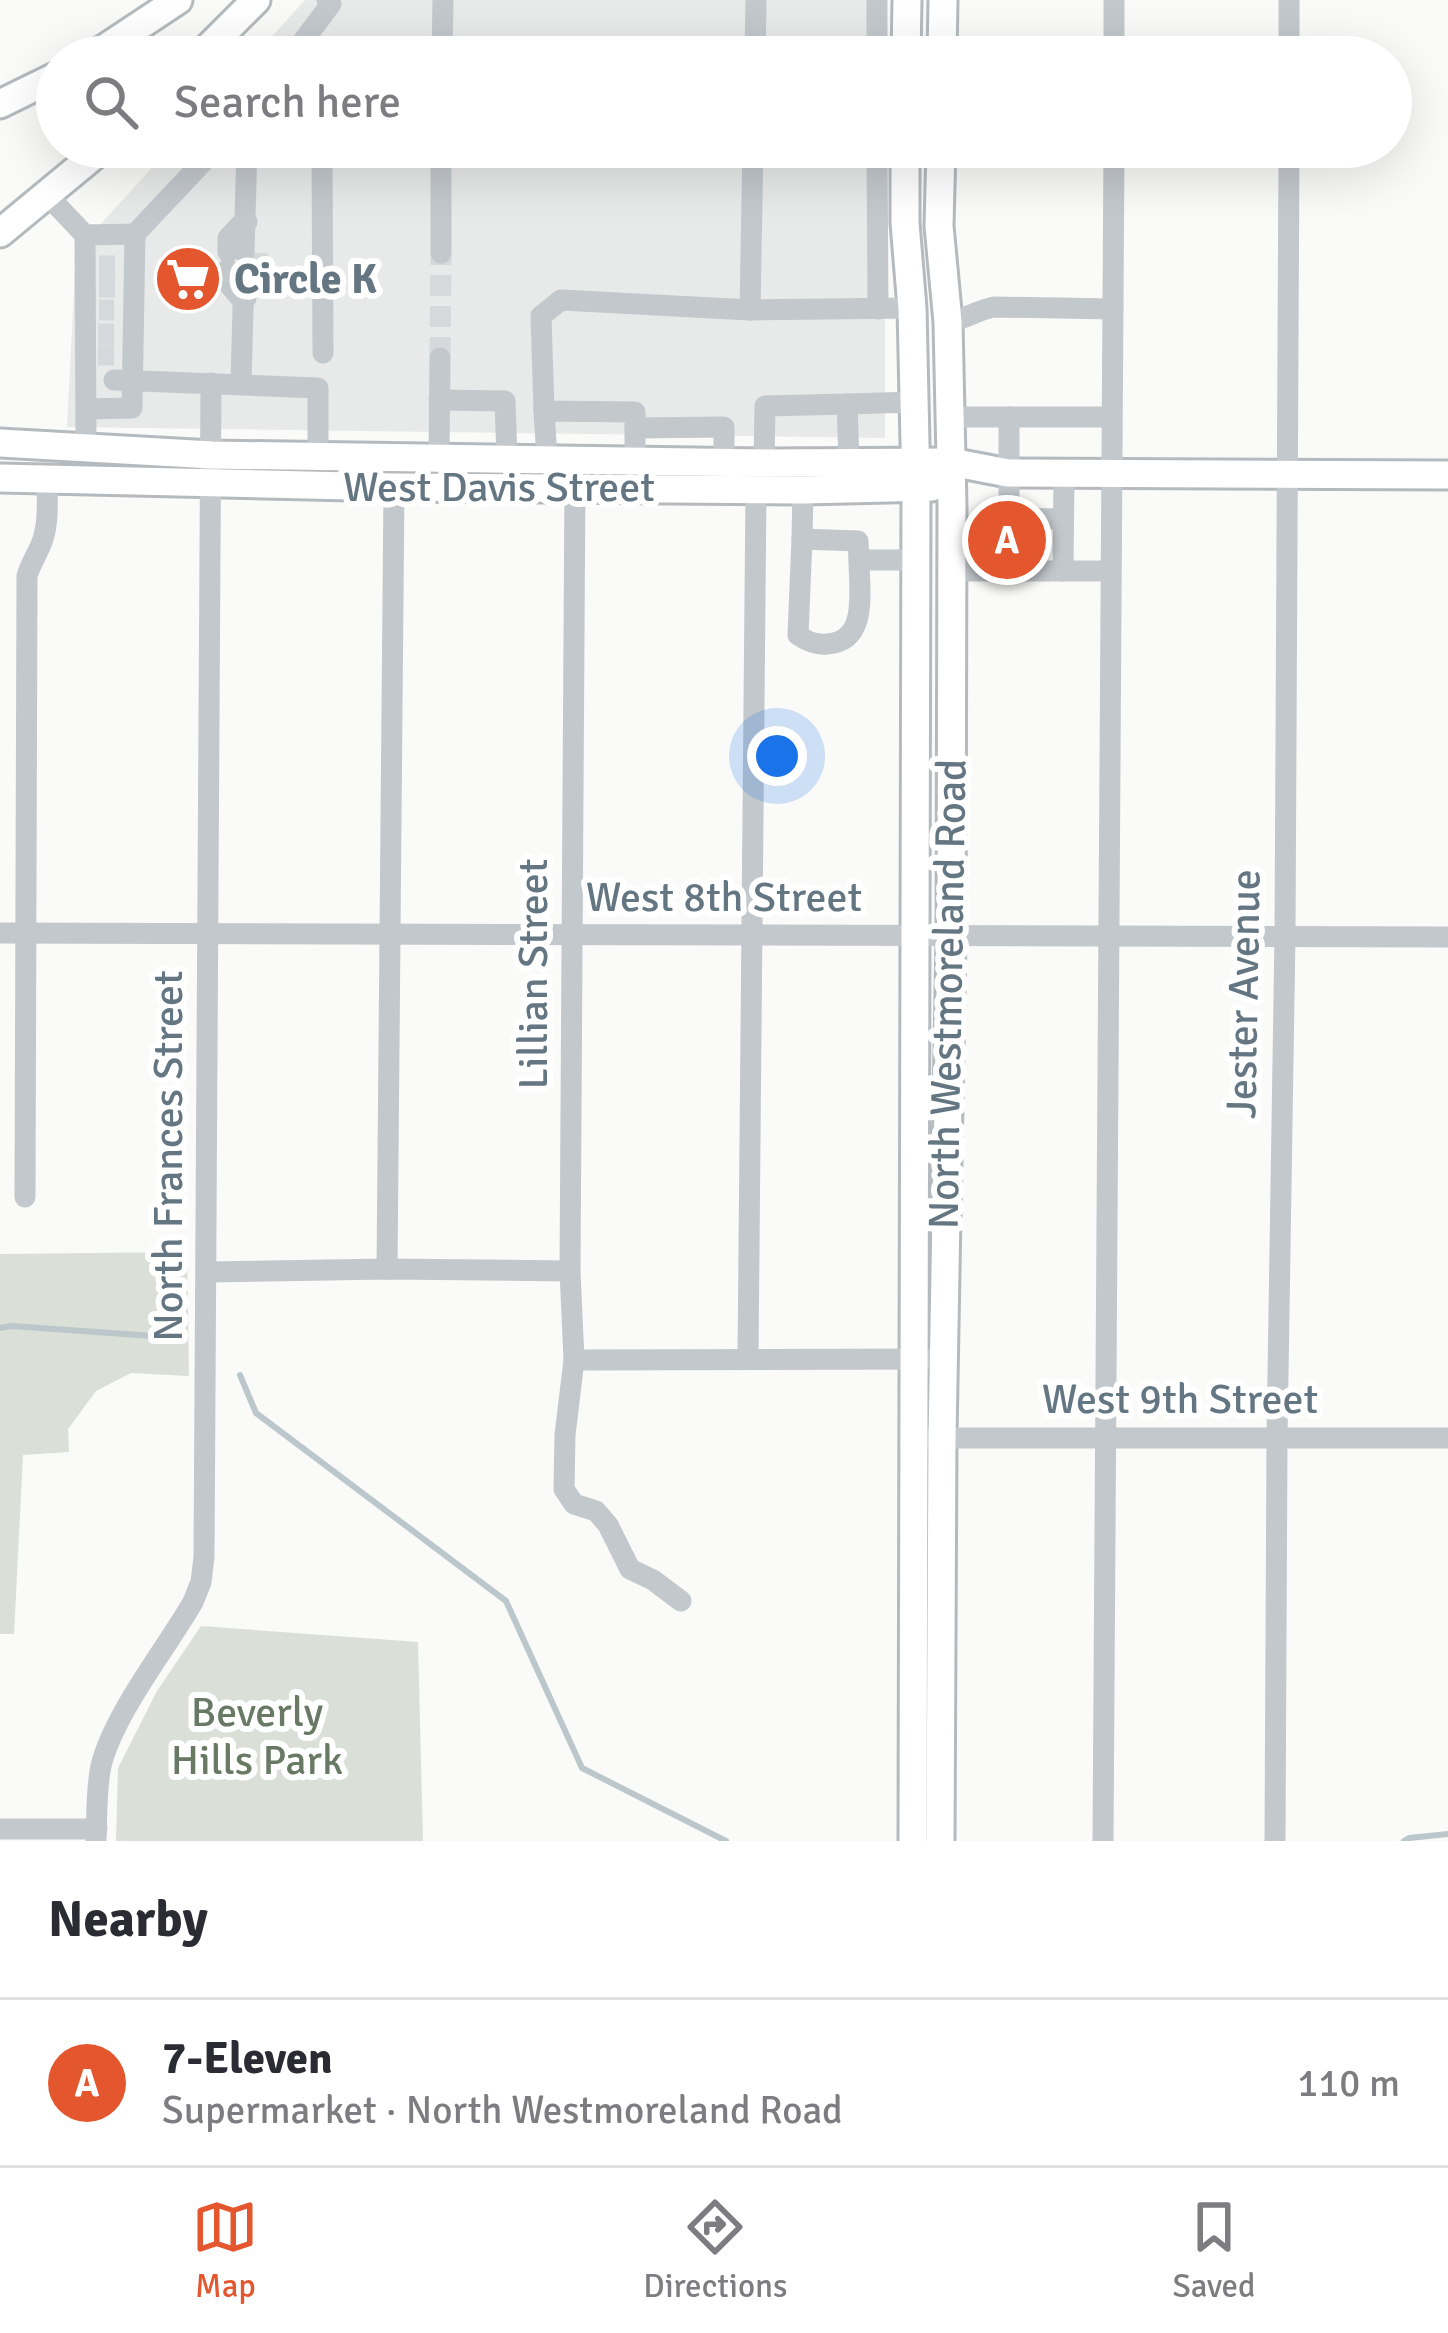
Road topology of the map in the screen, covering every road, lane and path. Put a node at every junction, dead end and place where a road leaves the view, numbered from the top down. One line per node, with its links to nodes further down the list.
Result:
1 (178, 0): 12 (main road)
2 (256, 0): 13 (main road)
3 (327, 0): 11 (street)
4 (443, 0): 16 (street)
5 (756, 0): 17 (street)
6 (877, 0): 18 (street)
7 (907, 0): 19 (main road)
8 (943, 0): 20 (main road)
9 (1114, 0): 21 (street)
10 (1289, 0): 22 (street)
11 (312, 29): 14 (street); 15 (street)
12 (124, 36)
13 (220, 36)
14 (307, 36)
15 (313, 36)
16 (442, 36)
17 (755, 36)
18 (877, 36)
19 (906, 36)
20 (942, 36)
21 (1114, 36)
22 (1289, 36)
23 (36, 86): 24 (main road)
24 (0, 104)
25 (79, 168): 36 (main road)
26 (197, 168): 38 (street)
27 (246, 168): 51 (street)
28 (322, 168): 47 (street)
29 (441, 168): 40 (street)
30 (753, 168): 45 (street)
31 (877, 168): 41 (street)
32 (905, 168): 42 (main road, North Westmoreland Road)
33 (940, 168): 46 (main road, North Westmoreland Road)
34 (1114, 168): 43 (street)
35 (1288, 168): 76 (street, Jester Avenue)
36 (47, 195): 37 (main road); 39 (street)
37 (0, 233)
38 (135, 234): 39 (street); 44 (street)
39 (85, 235): 44 (street)
40 (441, 253)
41 (878, 308): 42 (street); 45 (street)
42 (912, 308): 46 (main road); 53 (main road, North Westmoreland Road)
43 (1113, 309): 46 (street); 59 (street)
44 (108, 310): 49 (street); 49 (street)
45 (750, 310): 56 (street, Lillian Street)
46 (947, 315): 57 (main road, North Westmoreland Road)
47 (323, 353)
48 (440, 358): 52 (street)
49 (107, 380): 50 (street); 55 (street); 55 (street)
50 (211, 383): 51 (street); 70 (street, North Frances Street)
51 (241, 384): 63 (street)
52 (439, 400): 64 (street); 65 (street)
53 (915, 402): 54 (street); 74 (main road, North Westmoreland Road)
54 (847, 404): 68 (street); 77 (street)
55 (86, 409): 62 (street)
56 (544, 411): 60 (street); 69 (street, Lillian Street)
57 (950, 417): 58 (street); 75 (main road, North Westmoreland Road)
58 (1009, 418): 59 (street); 71 (street)
59 (1110, 418): 73 (street)
60 (635, 428): 66 (street); 67 (street)
61 (0, 443): 62 (main road, West Davis Street)
62 (86, 450): 70 (main road, West Davis Street)
63 (318, 457): 64 (main road, West Davis Street); 70 (main road, West Davis Street)
64 (439, 458): 65 (main road, West Davis Street)
65 (507, 458): 69 (main road, West Davis Street)
66 (635, 460): 67 (main road, West Davis Street); 69 (main road, West Davis Street)
67 (724, 462): 77 (main road, West Davis Street)
68 (849, 463): 74 (main road, West Davis Street); 77 (main road, West Davis Street)
69 (566, 468): 77 (main road, West Davis Street); 81 (main road, West Davis Street); 97 (street, Lillian Street)
70 (212, 469): 80 (main road, West Davis Street); 81 (main road, West Davis Street); 94 (street, North Frances Street)
71 (1002, 472): 72 (main road, West Davis Street); 75 (main road, West Davis Street); 83 (street)
72 (1064, 474): 73 (main road, West Davis Street); 84 (street)
73 (1110, 474): 76 (main road, West Davis Street); 91 (street)
74 (916, 475): 75 (main road, West Davis Street); 82 (main road, West Davis Street); 88 (main road, North Westmoreland Road)
75 (952, 475): 85 (main road, North Westmoreland Road)
76 (1287, 475): 78 (main road, West Davis Street); 98 (street, Jester Avenue)
77 (760, 476): 82 (main road, West Davis Street); 99 (street)
78 (1448, 476)
79 (0, 478): 80 (main road, West Davis Street)
80 (47, 479): 93 (street)
81 (394, 487): 95 (street)
82 (803, 490): 86 (street)
83 (1009, 518): 84 (street); 85 (street)
84 (1063, 518): 90 (street)
85 (965, 534): 89 (main road, North Westmoreland Road)
86 (802, 539): 87 (street); 87 (street)
87 (859, 560): 88 (street)
88 (916, 560): 100 (main road, North Westmoreland Road)
89 (965, 571): 90 (street); 101 (main road, North Westmoreland Road)
90 (1063, 571): 91 (street)
91 (1110, 571): 96 (street)
92 (0, 933): 93 (street, West 8th Street)
93 (26, 933): 94 (street, West 8th Street); 103 (street)
94 (209, 934): 95 (street, West 8th Street); 106 (street, North Frances Street)
95 (390, 934): 97 (street, West 8th Street); 104 (street)
96 (1110, 934): 98 (street, West 8th Street); 101 (street, West 8th Street); 111 (street)
97 (572, 935): 99 (street, West 8th Street); 105 (street, Lillian Street)
98 (1285, 935): 102 (street, West 8th Street); 114 (street, Jester Avenue)
99 (752, 936): 100 (street, West 8th Street); 107 (street)
100 (916, 936): 101 (street, West 8th Street); 108 (main road, North Westmoreland Road)
101 (950, 937): 109 (main road, North Westmoreland Road)
102 (1448, 937)
103 (25, 1197)
104 (387, 1269): 105 (street); 106 (street)
105 (570, 1271): 110 (street, Lillian Street)
106 (207, 1272): 118 (street, North Frances Street)
107 (748, 1357): 108 (street); 110 (street)
108 (913, 1358): 109 (street); 112 (main road, North Westmoreland Road)
109 (944, 1359): 113 (main road, North Westmoreland Road)
110 (574, 1360): 116 (street, Lillian Street)
111 (1104, 1437): 113 (street, West 9th Street); 114 (street, West 9th Street); 121 (street)
112 (912, 1438): 113 (street, West 9th Street); 119 (main road, North Westmoreland Road)
113 (942, 1438): 120 (main road, North Westmoreland Road)
114 (1277, 1438): 115 (street, West 9th Street); 122 (street, Jester Avenue)
115 (1448, 1438)
116 (681, 1601)
117 (0, 1829): 118 (street)
118 (96, 1835)
119 (914, 1841)
120 (940, 1841)
121 (1102, 1841)
122 (1275, 1841)

